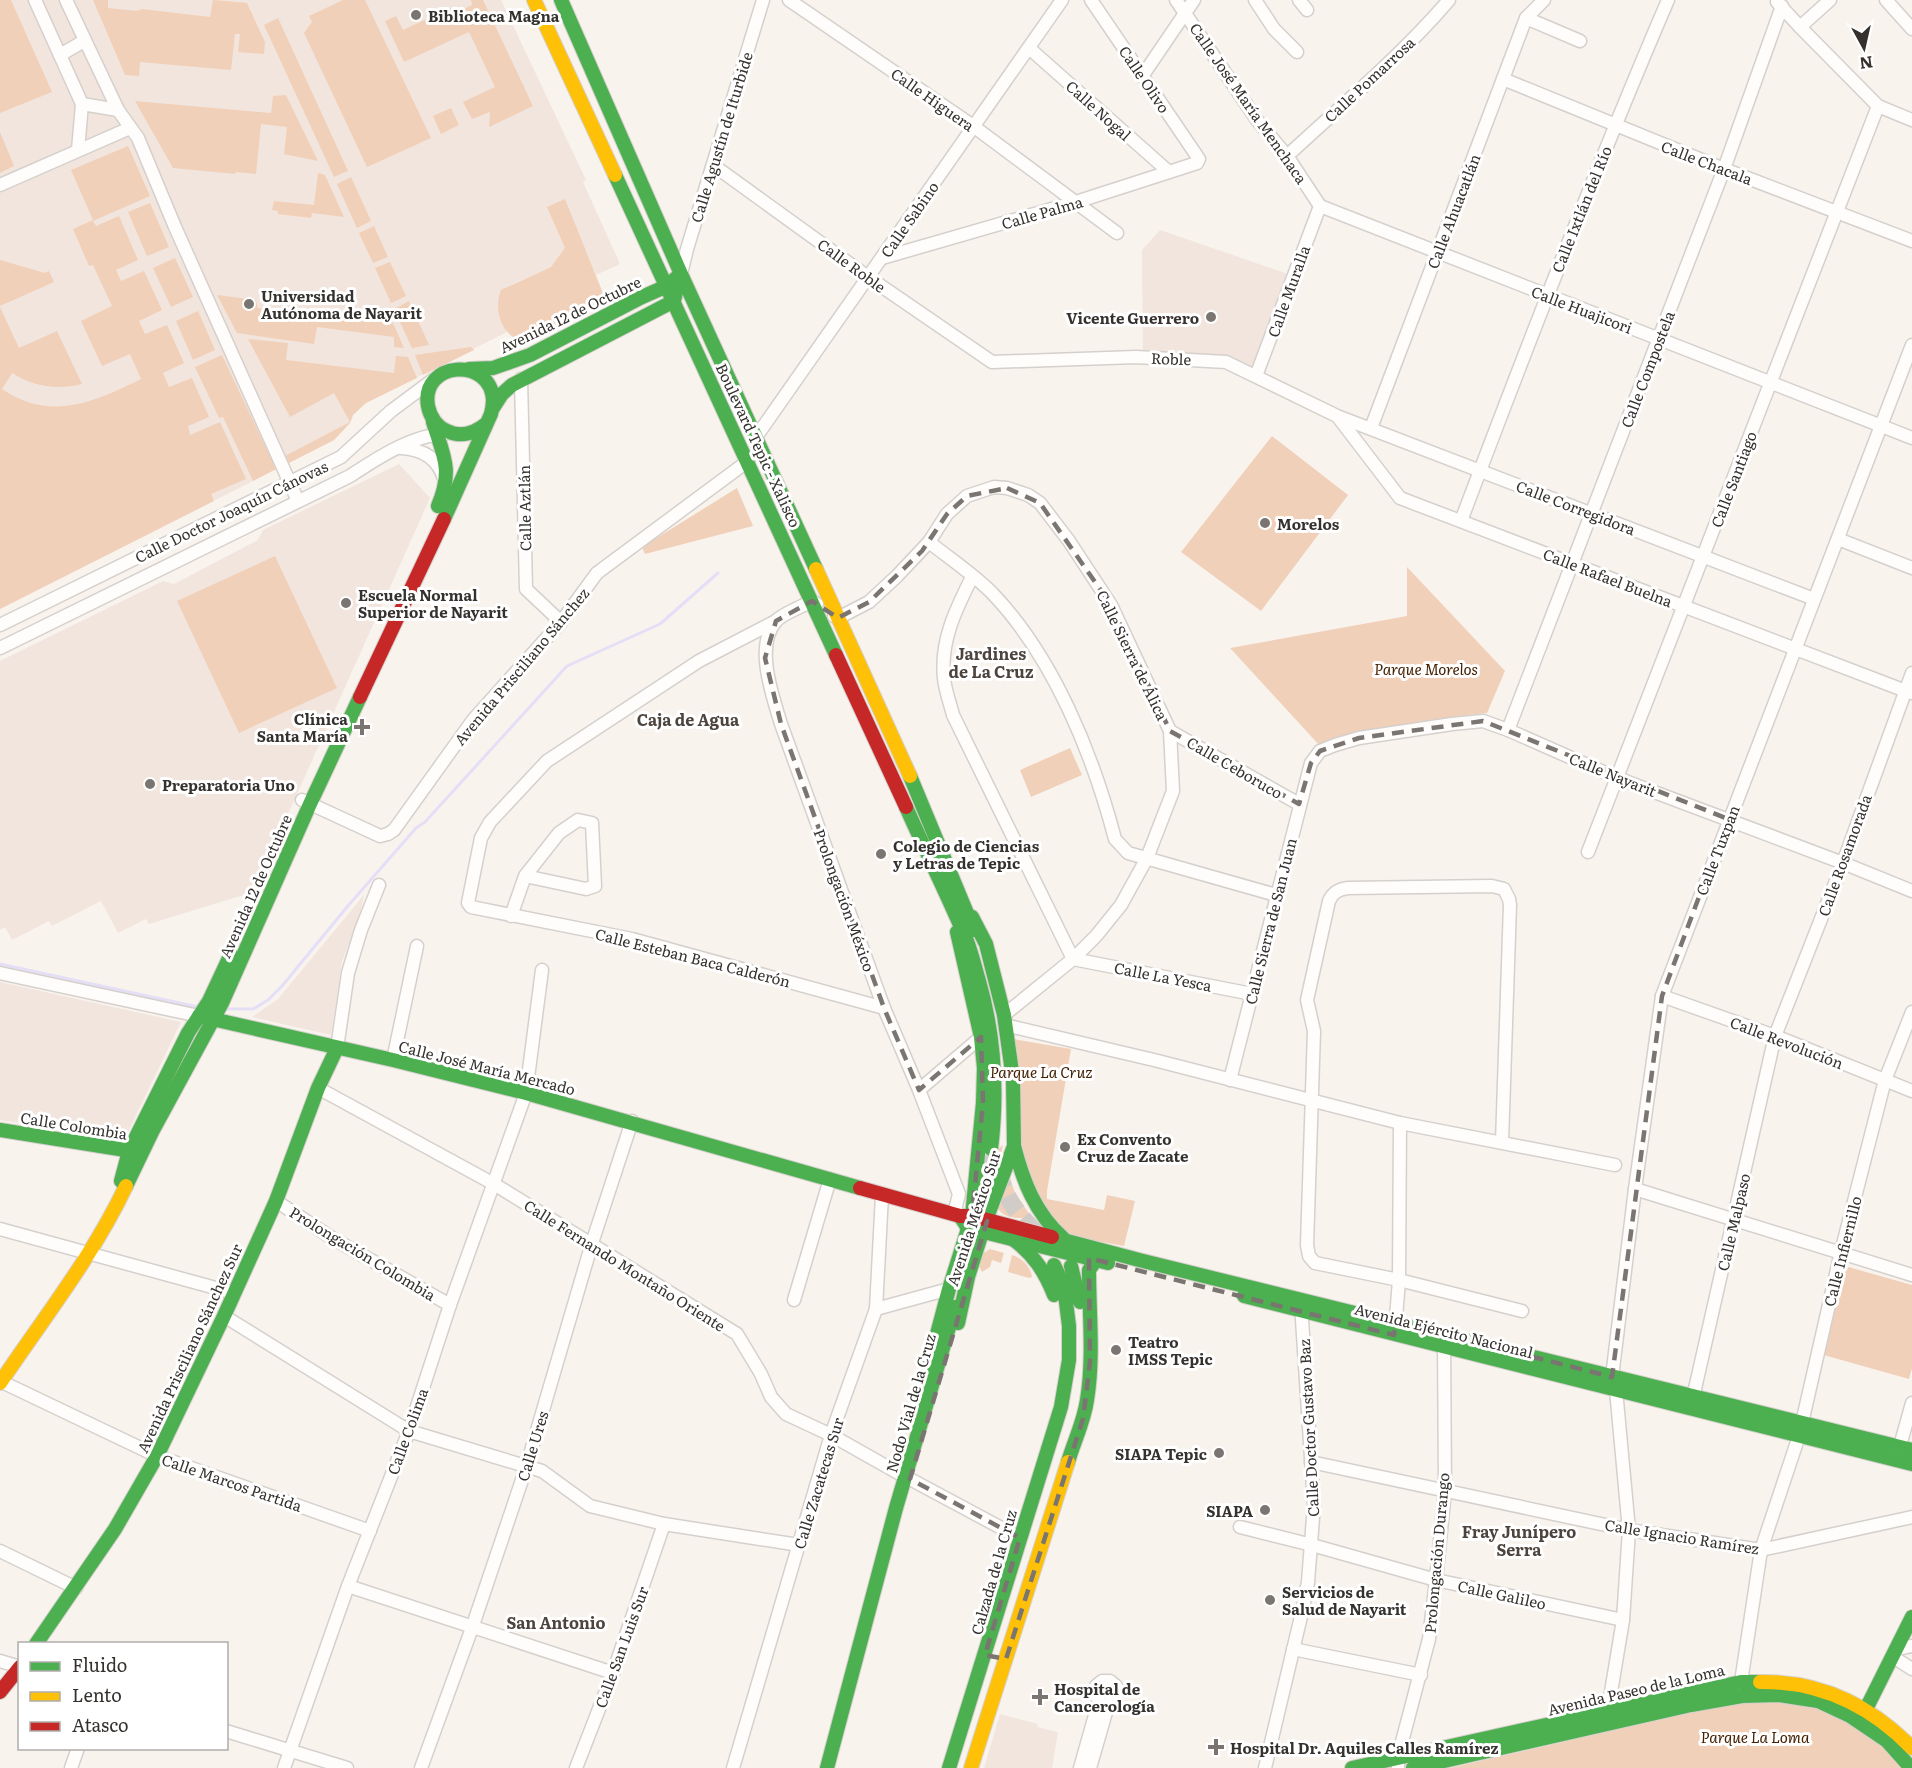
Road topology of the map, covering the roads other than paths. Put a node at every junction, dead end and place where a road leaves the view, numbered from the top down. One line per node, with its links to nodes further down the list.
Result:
1 (35, 0): 28 (street)
2 (66, 0): 24 (street)
3 (534, 0): 54 (main road, Boulevard Tepic - Xalisco)
4 (561, 0): 52 (main road, Boulevard Tepic - Xalisco)
5 (763, 0): 41 (street, Calle Agustín de Iturbide)
6 (789, 0): 19 (street, Calle Higuera)
7 (1062, 0): 26 (street, Calle Sabino)
8 (1091, 0): 29 (street, Calle Olivo)
9 (1176, 0): 20 (street, Calle José María Menchaca)
10 (1194, 0): 20 (street)
11 (1255, 0): 27 (street)
12 (1449, 0): 39 (street, Calle Pomarrosa)
13 (1523, 0): 21 (street)
14 (1544, 0): 21 (street, Calle Ahuacatlán)
15 (1668, 0): 35 (street, Calle Ixtlán del Río)
16 (1830, 0): 22 (street)
17 (1886, 0): 23 (street)
18 (1779, 3): 22 (street); 42 (street, Calle Compostela)
19 (802, 4): 36 (street, Calle Higuera)
20 (1186, 13): 29 (street); 39 (street, Calle José María Menchaca)
21 (1530, 14): 25 (street); 30 (street, Calle Ahuacatlán)
22 (1800, 27): 32 (street)
23 (1912, 29)
24 (84, 41): 28 (street); 33 (street)
25 (1580, 41)
26 (1029, 48): 36 (street, Calle Sabino); 43 (street, Calle Nogal)
27 (1298, 52)
28 (60, 56): 31 (street)
29 (1143, 75): 40 (street, Calle Olivo)
30 (1503, 79): 35 (street, Calle Chacala); 50 (street, Calle Ahuacatlán)
31 (82, 104): 33 (street); 38 (street)
32 (1878, 106): 34 (street); 47 (street, Calle Santiago)
33 (118, 110): 37 (street)
34 (1912, 120)
35 (1614, 125): 42 (street, Calle Chacala); 55 (street, Calle Ixtlán del Río)
36 (973, 126): 45 (street, Calle Higuera); 51 (street, Calle Sabino)
37 (130, 128): 38 (street); 77 (street)
38 (78, 150): 44 (street)
39 (1287, 156): 46 (street, Calle José María Menchaca)
40 (1199, 159): 43 (street, Calle Palma)
41 (713, 165): 52 (street, Calle Agustín de Iturbide); 53 (street, Calle Roble)
42 (1724, 169): 47 (street, Calle Chacala); 57 (street, Calle Compostela)
43 (1169, 172): 45 (street, Calle Palma)
44 (0, 185)
45 (1076, 202): 48 (street, Calle Higuera); 51 (street, Calle Palma)
46 (1320, 206): 50 (street, Calle Huajicori); 62 (street, Calle Muralla)
47 (1837, 211): 49 (street, Calle Chacala); 64 (street, Calle Santiago)
48 (1117, 233)
49 (1912, 241)
50 (1438, 252): 55 (street, Calle Huajicori); 69 (street, Calle Ahuacatlán)
51 (882, 258): 53 (street, Calle Sabino)
52 (681, 274): 54 (main road, Avenida 12 de Octubre); 56 (main road); 72 (main road, Boulevard Tepic - Xalisco)
53 (868, 277): 59 (street, Calle Roble); 72 (street, Calle Sabino)
54 (667, 286): 56 (main road, Boulevard Tepic - Xalisco); 60 (main road, Avenida 12 de Octubre)
55 (1546, 295): 57 (street, Calle Huajicori); 76 (street, Calle Ixtlán del Río)
56 (674, 302): 63 (main road, Avenida 12 de Octubre); 75 (main road, Boulevard Tepic - Xalisco)
57 (1659, 339): 64 (street, Calle Huajicori); 80 (street, Calle Compostela)
58 (1912, 345): 68 (street, Calle Tuxpan)
59 (992, 362): 62 (street, Roble)
60 (469, 369): 61 (main road, Avenida 12 de Octubre); 66 (main road, Avenida 12 de Octubre)
61 (446, 372): 67 (main road, Avenida 12 de Octubre); 77 (street, Calle Doctor Joaquín Cánovas)
62 (1257, 376): 65 (street, Roble)
63 (521, 379): 66 (main road, Avenida 12 de Octubre); 97 (street, Calle Aztlán)
64 (1771, 382): 68 (street, Calle Huajicori); 86 (street, Calle Santiago)
65 (1338, 416): 69 (street, Calle Corregidora); 82 (street, Calle Rafael Buelna)
66 (488, 418): 71 (main road); 107 (main road, Avenida 12 de Octubre)
67 (432, 420): 70 (main road, Avenida 12 de Octubre); 71 (main road)
68 (1882, 426): 73 (street, Calle Huajicori); 84 (street, Calle Tuxpan)
69 (1371, 428): 76 (street, Calle Corregidora)
70 (436, 434): 71 (street, Calle Doctor Joaquín Cánovas); 74 (street, Calle Doctor Joaquín Cánovas); 78 (main road, Avenida 12 de Octubre)
71 (456, 435)
72 (756, 437): 95 (main road, Boulevard Tepic - Xalisco)
73 (1912, 438)
74 (399, 448): 78 (street); 79 (street, Calle Doctor Joaquín Cánovas)
75 (748, 461): 93 (main road, Boulevard Tepic - Xalisco); 97 (street, Avenida Prisciliano Sánchez)
76 (1480, 471): 80 (street, Calle Corregidora); 82 (street, Calle Ixtlán del Río)
77 (290, 482): 79 (street); 81 (street, Calle Doctor Joaquín Cánovas)
78 (446, 491): 107 (main road, Avenida 12 de Octubre)
79 (298, 501): 83 (street, Calle Doctor Joaquín Cánovas)
80 (1591, 513): 86 (street, Calle Corregidora); 87 (street, Calle Compostela)
81 (212, 520): 83 (street); 90 (street, Calle Doctor Joaquín Cánovas)
82 (1461, 521): 87 (street, Calle Rafael Buelna)
83 (220, 539): 91 (street, Calle Doctor Joaquín Cánovas)
84 (1838, 539): 88 (street); 92 (street, Calle Tuxpan)
85 (929, 542): 89 (street); 95 (street, Calle Sierra de Álica); 104 (street, Calle Sierra de Álica)
86 (1703, 556): 92 (street, Calle Corregidora); 94 (street, Calle Santiago)
87 (1572, 564): 94 (street, Calle Rafael Buelna); 103 (street, Calle Compostela)
88 (1912, 568)
89 (972, 577): 111 (street); 120 (street)
90 (92, 579): 91 (street); 98 (street, Calle Doctor Joaquín Cánovas)
91 (101, 597): 99 (street, Calle Doctor Joaquín Cánovas)
92 (1814, 599): 100 (street, Calle Tuxpan)
93 (812, 601): 95 (street); 96 (street); 117 (main road, Boulevard Tepic - Xalisco)
94 (1684, 606): 100 (street, Calle Rafael Buelna); 106 (street, Calle Santiago)
95 (838, 618): 117 (main road, Boulevard Tepic - Xalisco)
96 (776, 621): 118 (street, Calle Esteban Baca Calderón); 125 (street, Prolongación México)
97 (561, 622): 107 (street, Avenida Prisciliano Sánchez)
98 (0, 625)
99 (0, 648)
100 (1795, 649): 102 (street, Calle Rafael Buelna); 109 (street, Calle Tuxpan)
101 (1912, 673): 102 (street, Calle Rosamorada)
102 (1908, 692): 112 (street, Calle Rosamorada)
103 (1508, 730): 105 (street, Calle Nayarit); 106 (street, Calle Nayarit)
104 (1170, 731): 108 (street, Calle Ceboruco); 111 (street, Calle Sierra de Álica)
105 (1311, 763): 108 (street, Calle Sierra de San Juan)
106 (1617, 778): 109 (street, Calle Nayarit); 110 (street, Calle Santiago)
107 (306, 802): 126 (main road, Avenida 12 de Octubre)
108 (1299, 804): 116 (street, Calle Sierra de San Juan)
109 (1728, 819): 112 (street, Calle Nayarit); 124 (street, Calle Tuxpan)
110 (1588, 852)
111 (1147, 858): 116 (street); 120 (street, Calle Sierra de Álica)
112 (1843, 863): 115 (street, Calle Nayarit); 129 (street, Calle Rosamorada)
113 (525, 876): 113 (street); 118 (street)
114 (379, 885): 131 (street)
115 (1912, 891)
116 (1276, 895): 123 (street, Calle Sierra de San Juan)
117 (956, 902): 128 (main road, Avenida México Sur); 130 (main road, Avenida México Sur); 145 (main road)
118 (511, 916): 125 (street, Calle Esteban Baca Calderón)
119 (417, 946): 132 (street)
120 (1073, 959): 123 (street, Calle La Yesca); 128 (street, Calle Sierra de Álica)
121 (542, 970): 138 (street, Calle Colima)
122 (0, 974): 126 (street, Calle José María Mercado)
123 (1252, 994): 133 (street, Calle Sierra de San Juan)
124 (1662, 996): 129 (street, Calle Revolución); 151 (street, Calle Tuxpan)
125 (884, 1008): 136 (street, Prolongación México)
126 (210, 1010): 131 (main road, Calle José María Mercado); 146 (main road, Avenida 12 de Octubre); 147 (main road, Avenida 12 de Octubre)
127 (1912, 1012): 134 (street, Calle Infiernillo)
128 (1004, 1020): 133 (street); 144 (main road, Avenida México Sur)
129 (1775, 1036): 134 (street, Calle Revolución); 156 (street, Calle Malpaso)
130 (981, 1037): 136 (street); 155 (main road, Avenida México Sur)
131 (337, 1048): 132 (main road, Calle José María Mercado); 135 (main road, Avenida Prisciliano Sánchez Sur)
132 (393, 1060): 138 (main road, Calle José María Mercado)
133 (1230, 1080): 139 (street)
134 (1886, 1080): 137 (street, Calle Revolución); 162 (street, Calle Infiernillo)
135 (318, 1088): 150 (street, Calle Fernando Montaño Oriente); 153 (main road, Avenida Prisciliano Sánchez Sur)
136 (919, 1090): 155 (street, Prolongación México)
137 (1912, 1091)
138 (526, 1093): 140 (main road, Calle José María Mercado); 150 (street, Calle Colima)
139 (1311, 1100): 141 (street); 143 (street); 168 (street)
140 (632, 1121): 149 (main road, Calle José María Mercado); 161 (street, Calle Ures)
141 (1400, 1123): 143 (street); 168 (street)
142 (0, 1130): 146 (main road, Calle Colombia)
143 (1502, 1142): 148 (street)
144 (1014, 1146): 157 (main road, Avenida México Sur); 160 (main road)
145 (995, 1148)
146 (129, 1151): 147 (main road, Calle Colombia); 154 (main road, Avenida 12 de Octubre)
147 (144, 1152): 154 (main road, Avenida 12 de Octubre)
148 (1615, 1165)
149 (830, 1179): 152 (main road, Calle José María Mercado); 171 (street)
150 (494, 1184): 161 (street, Calle Fernando Montaño Oriente); 172 (street, Calle Colima)
151 (1635, 1189): 156 (street); 181 (street, Calle Tuxpan)
152 (882, 1195): 155 (main road, Calle José María Mercado); 175 (street, Calle Zacatecas Sur)
153 (276, 1202): 170 (main road, Avenida Prisciliano Sánchez Sur); 172 (street, Prolongación Colombia)
154 (114, 1211): 163 (main road, Avenida 12 de Octubre)
155 (964, 1218): 157 (main road, Avenida Ejército Nacional); 169 (main road, Avenida México Sur)
156 (1733, 1219): 162 (street); 182 (street, Calle Malpaso)
157 (985, 1226): 159 (main road, Avenida Ejército Nacional); 160 (main road, Avenida Ejército Nacional); 193 (main road, Avenida México Sur)
158 (0, 1229): 163 (street)
159 (1014, 1240): 164 (main road, Avenida Ejército Nacional); 194 (main road)
160 (1066, 1241): 173 (main road, Avenida Ejército Nacional)
161 (592, 1243): 186 (street, Calle Fernando Montaño Oriente); 192 (street, Calle Ures)
162 (1841, 1252): 167 (street); 184 (street, Calle Infiernillo)
163 (88, 1253): 170 (street); 180 (main road, Avenida 12 de Octubre)
164 (1096, 1260): 173 (main road, Avenida Ejército Nacional); 187 (main road)
165 (1054, 1265): 194 (main road, Calzada de la Cruz)
166 (1071, 1266): 187 (main road)
167 (1912, 1275)
168 (1399, 1280): 176 (street); 178 (street)
169 (949, 1290): 175 (street); 193 (main road, Avenida México Sur)
170 (234, 1293): 177 (main road, Avenida Prisciliano Sánchez Sur)
171 (794, 1300)
172 (450, 1305): 185 (street, Calle Colima)
173 (1301, 1305): 178 (main road, Avenida Ejército Nacional); 190 (street, Calle Doctor Gustavo Baz)
174 (955, 1307): 196 (main road, Nodo Vial de la Cruz)
175 (876, 1309): 186 (street, Calle Zacatecas Sur)
176 (1522, 1311)
177 (224, 1316): 185 (street); 189 (main road, Avenida Prisciliano Sánchez Sur)
178 (1395, 1328): 179 (main road, Avenida Ejército Nacional)
179 (1444, 1341): 181 (main road, Avenida Ejército Nacional); 195 (street, Prolongación Durango)
180 (0, 1382): 189 (street, Calle Marcos Partida)
181 (1614, 1384): 182 (main road, Avenida Ejército Nacional); 200 (street, Calle Tuxpan)
182 (1692, 1402): 184 (main road, Avenida Ejército Nacional)
183 (1912, 1403): 188 (street)
184 (1800, 1429): 188 (main road, Avenida Ejército Nacional); 205 (street, Calle Infiernillo)
185 (409, 1431): 192 (street); 201 (street, Calle Colima)
186 (831, 1434): 193 (street, Calle Fernando Montaño Oriente); 203 (street, Calle Zacatecas Sur)
187 (1072, 1449): 218 (main road)
188 (1902, 1452): 191 (main road, Avenida Ejército Nacional)
189 (157, 1456): 201 (street, Calle Marcos Partida); 209 (main road, Avenida Prisciliano Sánchez Sur)
190 (1311, 1462): 195 (street, Calle Ignacio Ramírez); 204 (street, Calle Doctor Gustavo Baz)
191 (1912, 1464)
192 (526, 1468): 198 (street); 212 (street, Calle Ures)
193 (905, 1476): 196 (main road, Avenida México Sur); 202 (street, Calle Fernando Montaño Oriente)
194 (1036, 1480): 202 (main road, Calzada de la Cruz)
195 (1445, 1491): 200 (street, Calle Ignacio Ramírez); 207 (street, Prolongación Durango)
196 (896, 1508): 241 (main road, Avenida México Sur)
197 (1912, 1517): 205 (street, Calle Ignacio Ramírez)
198 (664, 1524): 203 (street); 223 (street, Calle San Luis Sur)
199 (1240, 1527): 204 (street, Calle Galileo)
200 (1629, 1530): 205 (street, Calle Ignacio Ramírez); 211 (street, Calle Tuxpan)
201 (370, 1531): 208 (street, Calle Colima)
202 (1020, 1538): 217 (main road, Calzada de la Cruz)
203 (799, 1545): 240 (street, Calle Zacatecas Sur)
204 (1312, 1545): 207 (street, Calle Galileo); 215 (street, Calle Doctor Gustavo Baz)
205 (1761, 1550): 225 (street, Calle Infiernillo)
206 (0, 1551): 209 (street)
207 (1436, 1581): 211 (street, Calle Galileo); 224 (street, Prolongación Durango)
208 (348, 1586): 212 (street); 233 (street, Calle Colima)
209 (76, 1588): 213 (main road, Avenida Prisciliano Sánchez Sur)
210 (1912, 1617): 216 (main road)
211 (1623, 1620): 227 (street, Calle Tuxpan)
212 (472, 1628): 223 (street); 238 (street, Calle Ures)
213 (37, 1642)
214 (1912, 1646): 216 (street)
215 (1293, 1649): 224 (street); 246 (street, Calle Doctor Gustavo Baz)
216 (1895, 1653): 221 (street); 228 (main road)
217 (985, 1655): 218 (main road); 242 (main road, Calzada de la Cruz)
218 (1005, 1659): 243 (main road)
219 (0, 1661): 220 (street)
220 (18, 1666)
221 (1912, 1669)
222 (18, 1670): 226 (main road)
223 (613, 1673): 239 (street, Calle San Luis Sur)
224 (1420, 1675): 234 (street, Prolongación Durango)
225 (1741, 1682): 227 (main road, Avenida Paseo de la Loma); 228 (main road, Avenida Paseo de la Loma)
226 (0, 1692)
227 (1609, 1712): 229 (street, Calle Tuxpan); 234 (main road, Avenida Paseo de la Loma)
228 (1862, 1716): 229 (main road, Avenida Paseo de la Loma); 231 (main road, Avenida Paseo de la Loma); 249 (main road, Avenida Paseo de la Loma)
229 (1604, 1726): 248 (main road, Avenida Paseo de la Loma)
230 (228, 1732): 233 (street)
231 (1912, 1748)
232 (78, 1750): 235 (street)
233 (290, 1750): 236 (street, Calle Colima); 237 (street)
234 (1398, 1762): 247 (main road, Avenida Paseo de la Loma)
235 (71, 1768)
236 (284, 1768)
237 (347, 1768)
238 (421, 1768)
239 (576, 1768)
240 (734, 1768)
241 (827, 1768)
242 (949, 1768)
243 (971, 1768)
244 (1080, 1768): 245 (street)
245 (1090, 1768)
246 (1264, 1768)
247 (1352, 1768)
248 (1413, 1768)
249 (1911, 1768)

